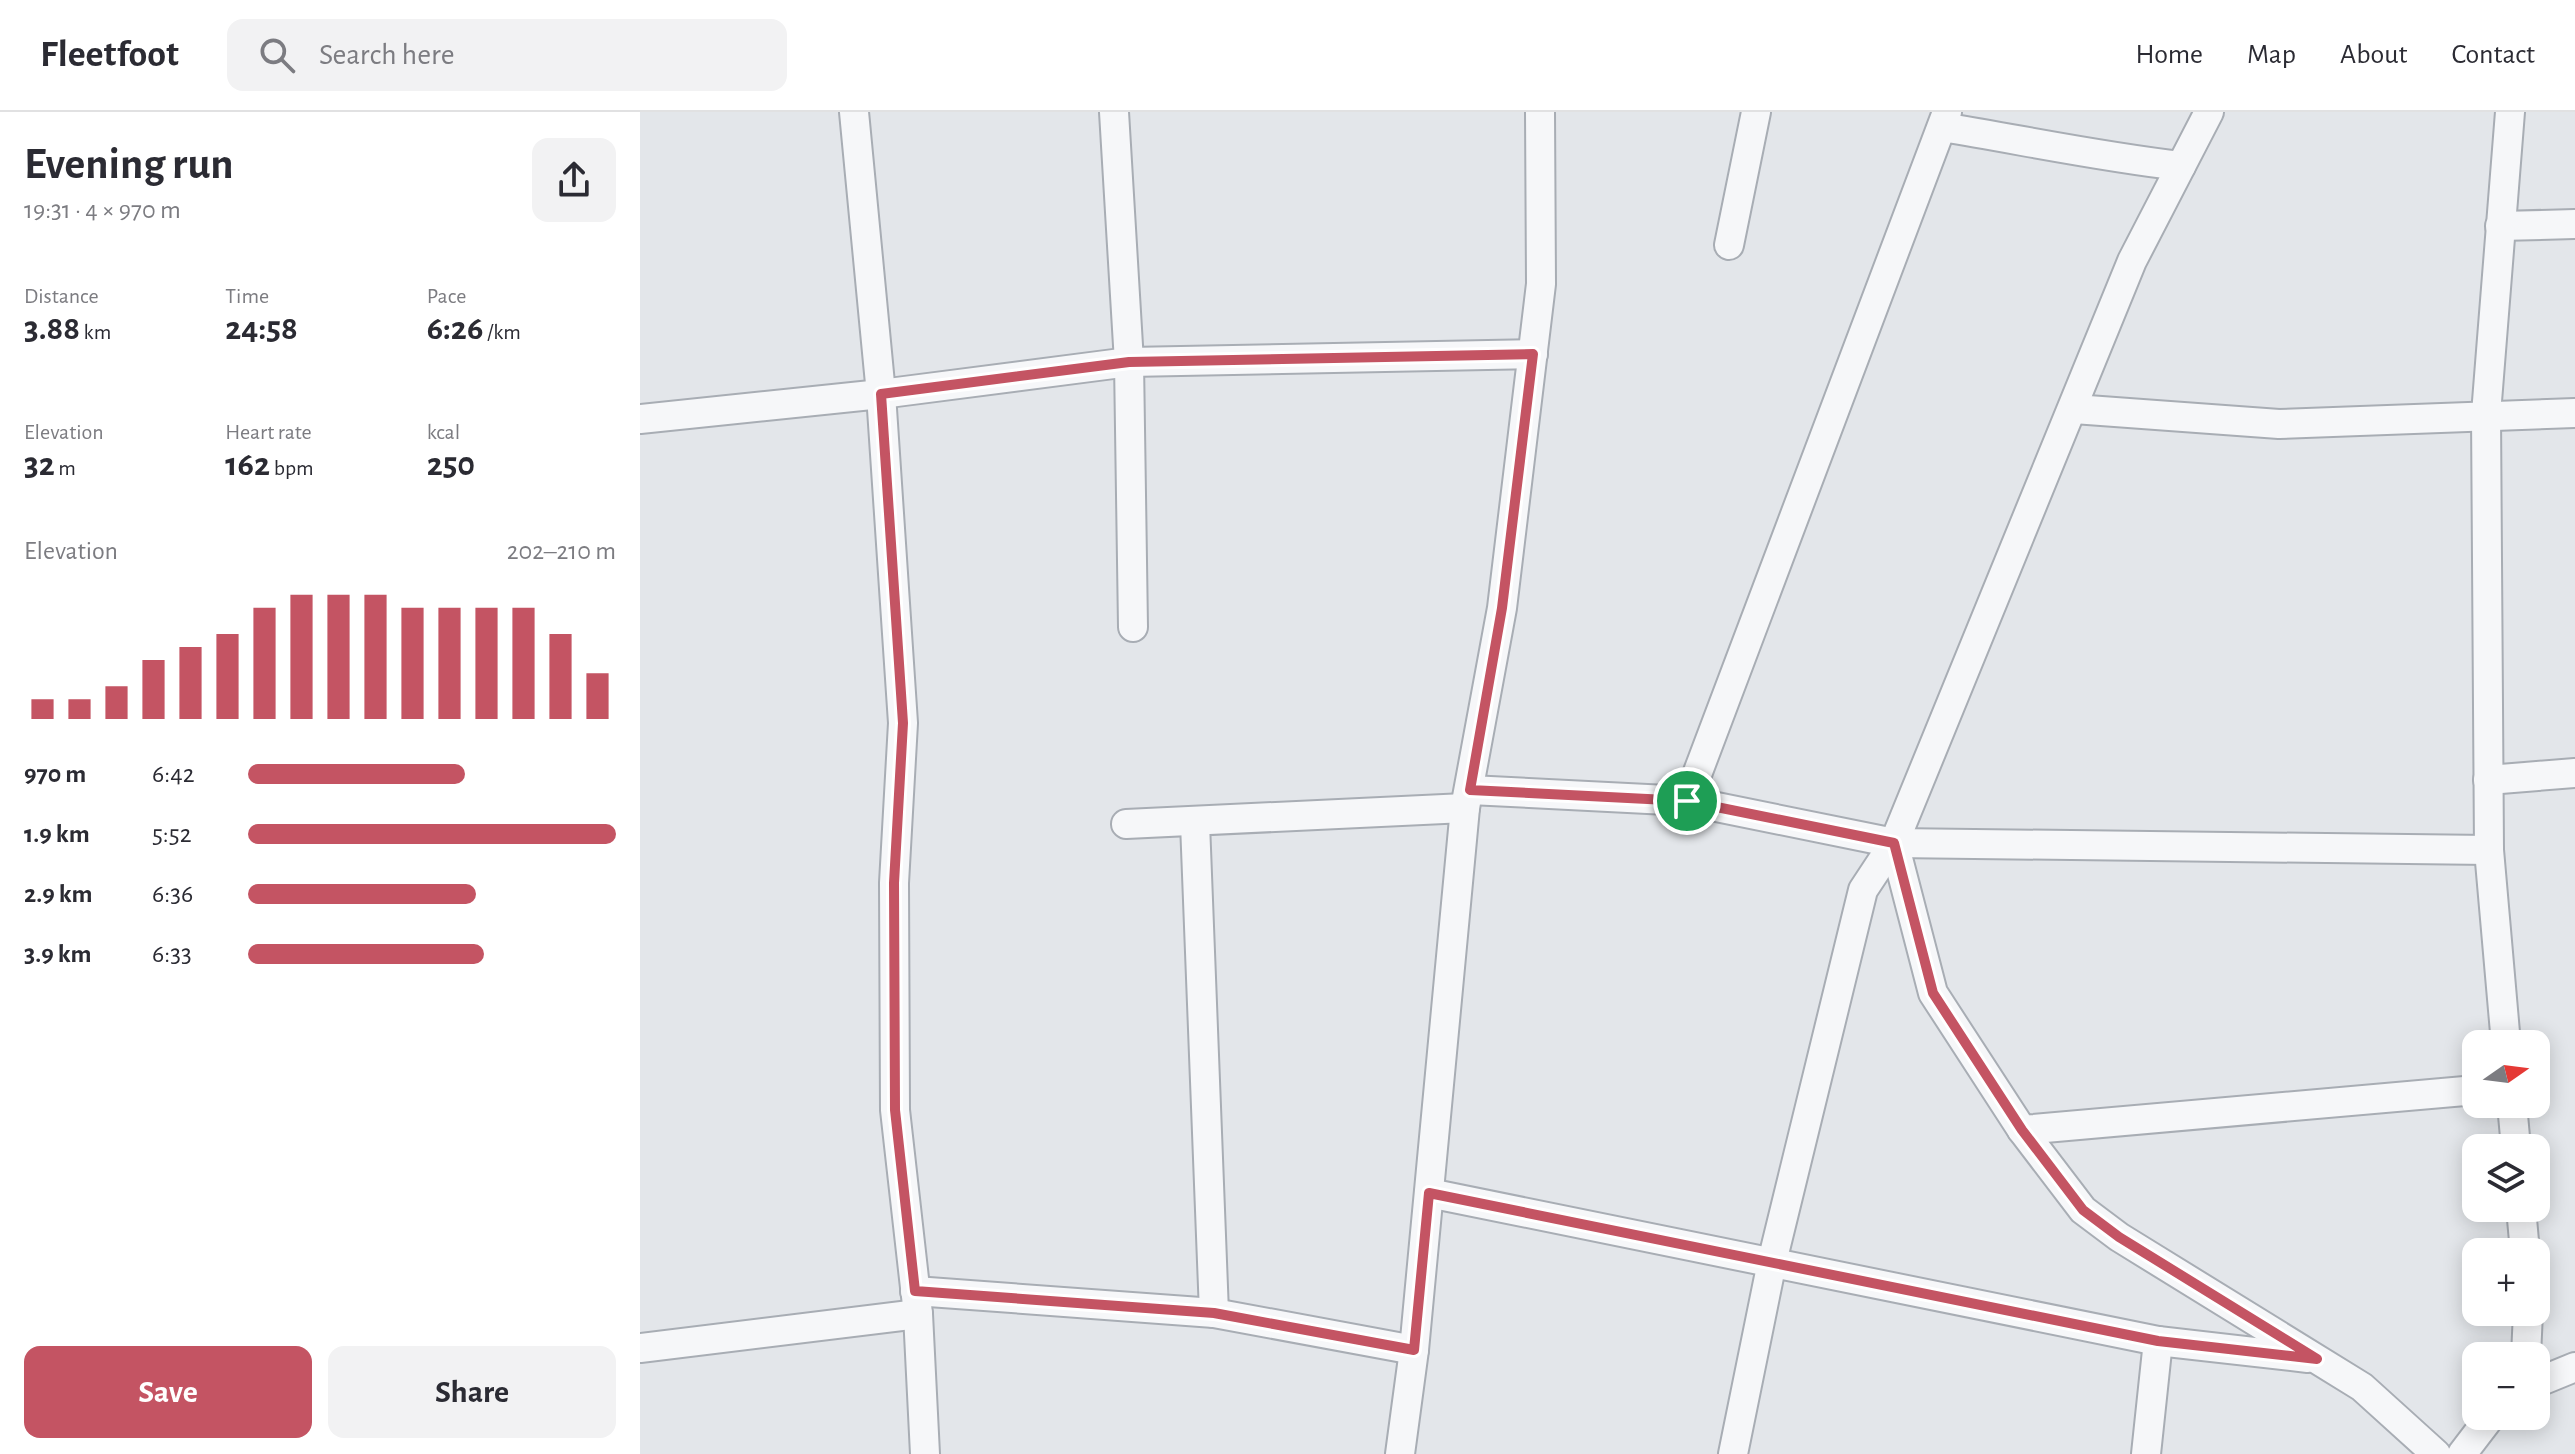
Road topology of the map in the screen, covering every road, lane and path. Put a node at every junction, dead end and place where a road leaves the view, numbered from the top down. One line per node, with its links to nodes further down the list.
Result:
1 (854, 112): 14 (street)
2 (1114, 112): 13 (street)
3 (1540, 112): 12 (street)
4 (1756, 112): 11 (street)
5 (2209, 112): 8 (street)
6 (2510, 112): 10 (street)
7 (1944, 120): 8 (street); 23 (street)
8 (2181, 166): 15 (street)
9 (2575, 224): 10 (street)
10 (2500, 226): 17 (street)
11 (1729, 245)
12 (1533, 354): 13 (street); 22 (street)
13 (1129, 362): 14 (street); 19 (street)
14 (881, 394): 18 (street); 33 (street)
15 (2074, 409): 17 (street); 26 (street)
16 (2575, 413): 17 (street)
17 (2486, 414): 21 (street)
18 (640, 419)
19 (1133, 627)
20 (2575, 773): 21 (street)
21 (2488, 780): 27 (street)
22 (1467, 799): 23 (street); 24 (street); 31 (street)
23 (1687, 801): 26 (street)
24 (1195, 823): 25 (street); 34 (street)
25 (1126, 824)
26 (1894, 843): 27 (street); 30 (street); 32 (street)
27 (2489, 850): 28 (street)
28 (2505, 1030)
29 (2462, 1091): 30 (street)
30 (2022, 1130): 38 (street)
31 (1429, 1193): 32 (street); 37 (street)
32 (1772, 1262): 35 (street); 44 (street)
33 (916, 1303): 34 (street); 36 (street); 42 (street)
34 (1214, 1313): 37 (street)
35 (2158, 1341): 38 (street); 45 (street)
36 (640, 1348)
37 (1414, 1350): 43 (street)
38 (2317, 1359): 46 (street)
39 (2575, 1367): 40 (street)
40 (2550, 1377)
41 (2480, 1430): 47 (street)
42 (925, 1454)
43 (1400, 1454)
44 (1733, 1454)
45 (2146, 1454)
46 (2436, 1454)
47 (2462, 1454)

